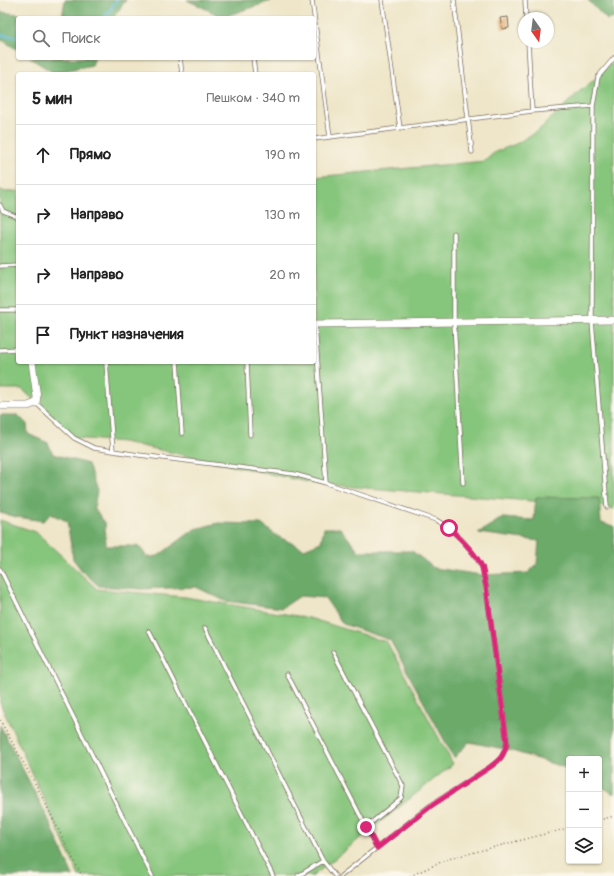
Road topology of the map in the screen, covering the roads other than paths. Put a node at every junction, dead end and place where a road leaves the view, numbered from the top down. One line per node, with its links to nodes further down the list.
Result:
1 (312, 0): 6 (lane)
2 (382, 0): 17 (lane)
3 (454, 0): 16 (lane)
4 (525, 0): 5 (lane)
5 (526, 12)
6 (314, 16)
7 (316, 30): 18 (lane)
8 (528, 48): 15 (lane)
9 (614, 58): 14 (lane)
10 (180, 60): 12 (lane)
11 (253, 60): 13 (lane)
12 (182, 72)
13 (255, 72)
14 (593, 106): 15 (lane); 30 (lane)
15 (532, 111): 16 (lane)
16 (468, 119): 17 (lane); 20 (lane)
17 (400, 128): 18 (lane)
18 (330, 137): 19 (lane)
19 (316, 139)
20 (472, 152)
21 (0, 206): 22 (lane)
22 (2, 211): 23 (lane)
23 (16, 216)
24 (454, 233): 31 (lane)
25 (16, 265): 26 (lane)
26 (0, 266)
27 (0, 310): 28 (lane)
28 (16, 310)
29 (614, 320): 30 (street)
30 (592, 321): 31 (street); 47 (lane)
31 (454, 322): 32 (street); 46 (lane)
32 (316, 324)
33 (16, 349): 34 (lane)
34 (0, 350)
35 (316, 350): 45 (lane)
36 (32, 364): 40 (street)
37 (106, 364): 44 (lane)
38 (177, 364): 42 (lane)
39 (247, 364): 43 (lane)
40 (36, 403): 41 (street); 44 (lane)
41 (0, 406)
42 (182, 434)
43 (250, 435)
44 (113, 450): 45 (lane)
45 (326, 483): 54 (lane)
46 (463, 483)
47 (607, 507)
48 (0, 569): 56 (lane)
49 (205, 628): 55 (lane)
50 (149, 631): 57 (lane)
51 (333, 652): 53 (lane)
52 (287, 674): 53 (lane)
53 (366, 827): 54 (lane)
54 (377, 848): 60 (lane)
55 (323, 862): 58 (lane); 59 (lane)
56 (152, 876)
57 (273, 876)
58 (298, 876)
59 (335, 876)
60 (342, 876)

